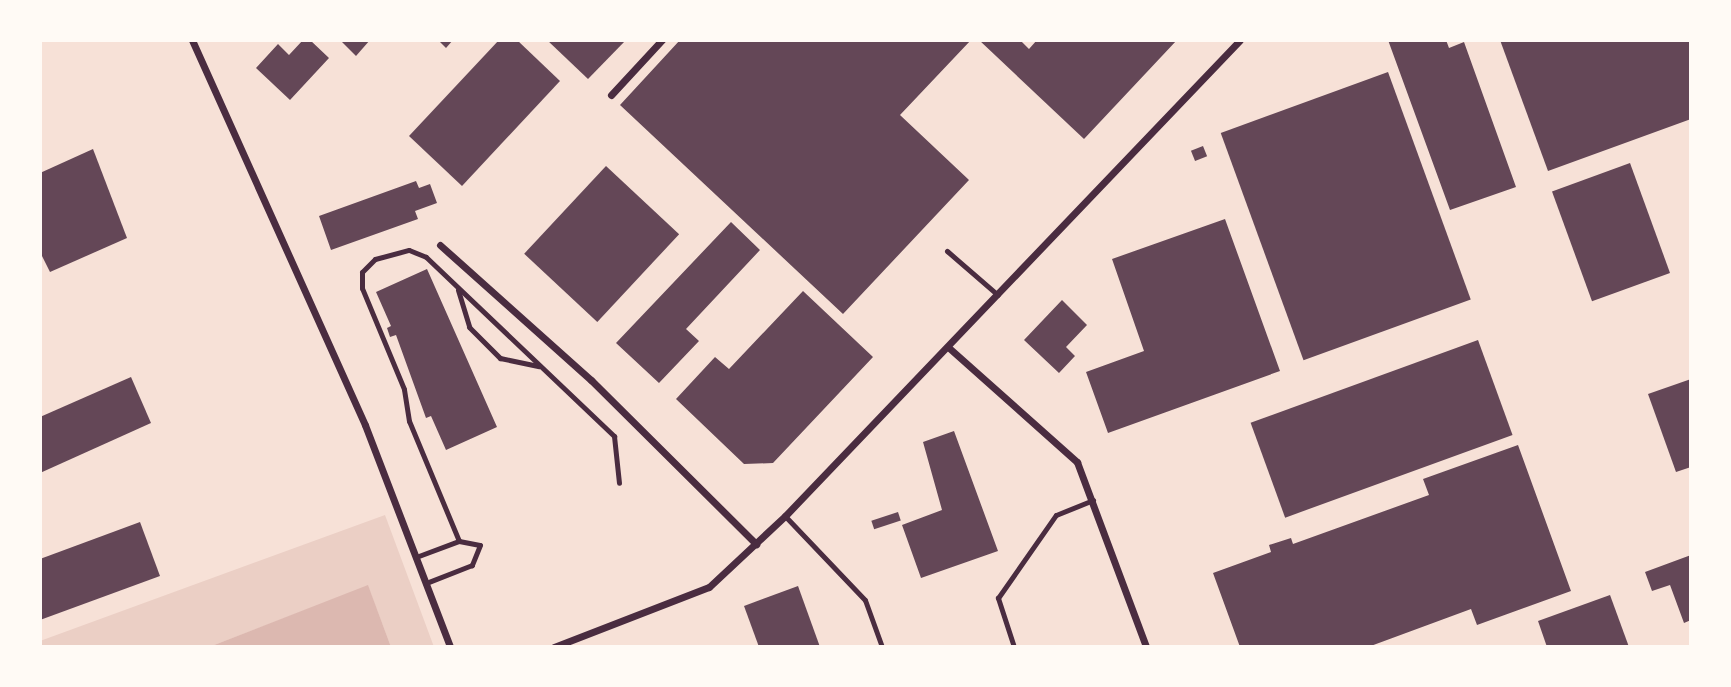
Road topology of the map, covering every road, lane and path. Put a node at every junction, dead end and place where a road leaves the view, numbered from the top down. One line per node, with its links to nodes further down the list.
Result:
1 (192, 40): 16 (street)
2 (662, 40): 4 (street)
3 (1240, 40): 8 (street)
4 (611, 95)
5 (440, 245): 15 (street)
6 (947, 251): 8 (lane)
7 (457, 287): 10 (lane); 10 (lane); 14 (lane)
8 (998, 295): 9 (street)
9 (948, 347): 12 (street); 13 (street)
10 (540, 366): 11 (lane)
11 (619, 483)
12 (1093, 500): 21 (lane); 22 (street)
13 (785, 516): 15 (street); 20 (lane)
14 (459, 541): 16 (lane); 17 (lane)
15 (756, 544): 19 (street)
16 (416, 556): 17 (street)
17 (426, 583): 18 (street)
18 (450, 647)
19 (554, 647)
20 (882, 647)
21 (1014, 647)
22 (1146, 647)

